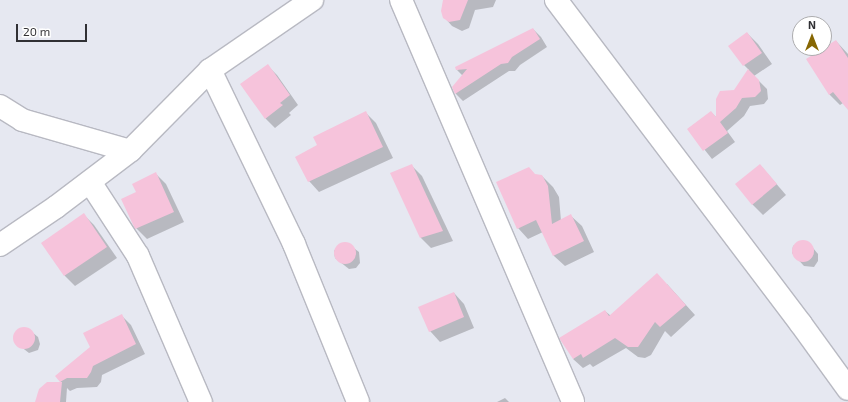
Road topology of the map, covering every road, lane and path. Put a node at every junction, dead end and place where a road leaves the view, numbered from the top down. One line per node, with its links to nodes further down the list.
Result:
1 (312, 0): 4 (street)
2 (401, 0): 12 (street)
3 (556, 0): 9 (street)
4 (210, 70): 6 (street); 11 (street)
5 (0, 106): 6 (street)
6 (130, 151): 7 (street)
7 (90, 182): 8 (street); 10 (street)
8 (0, 245)
9 (848, 389)
10 (201, 402)
11 (358, 402)
12 (574, 402)

